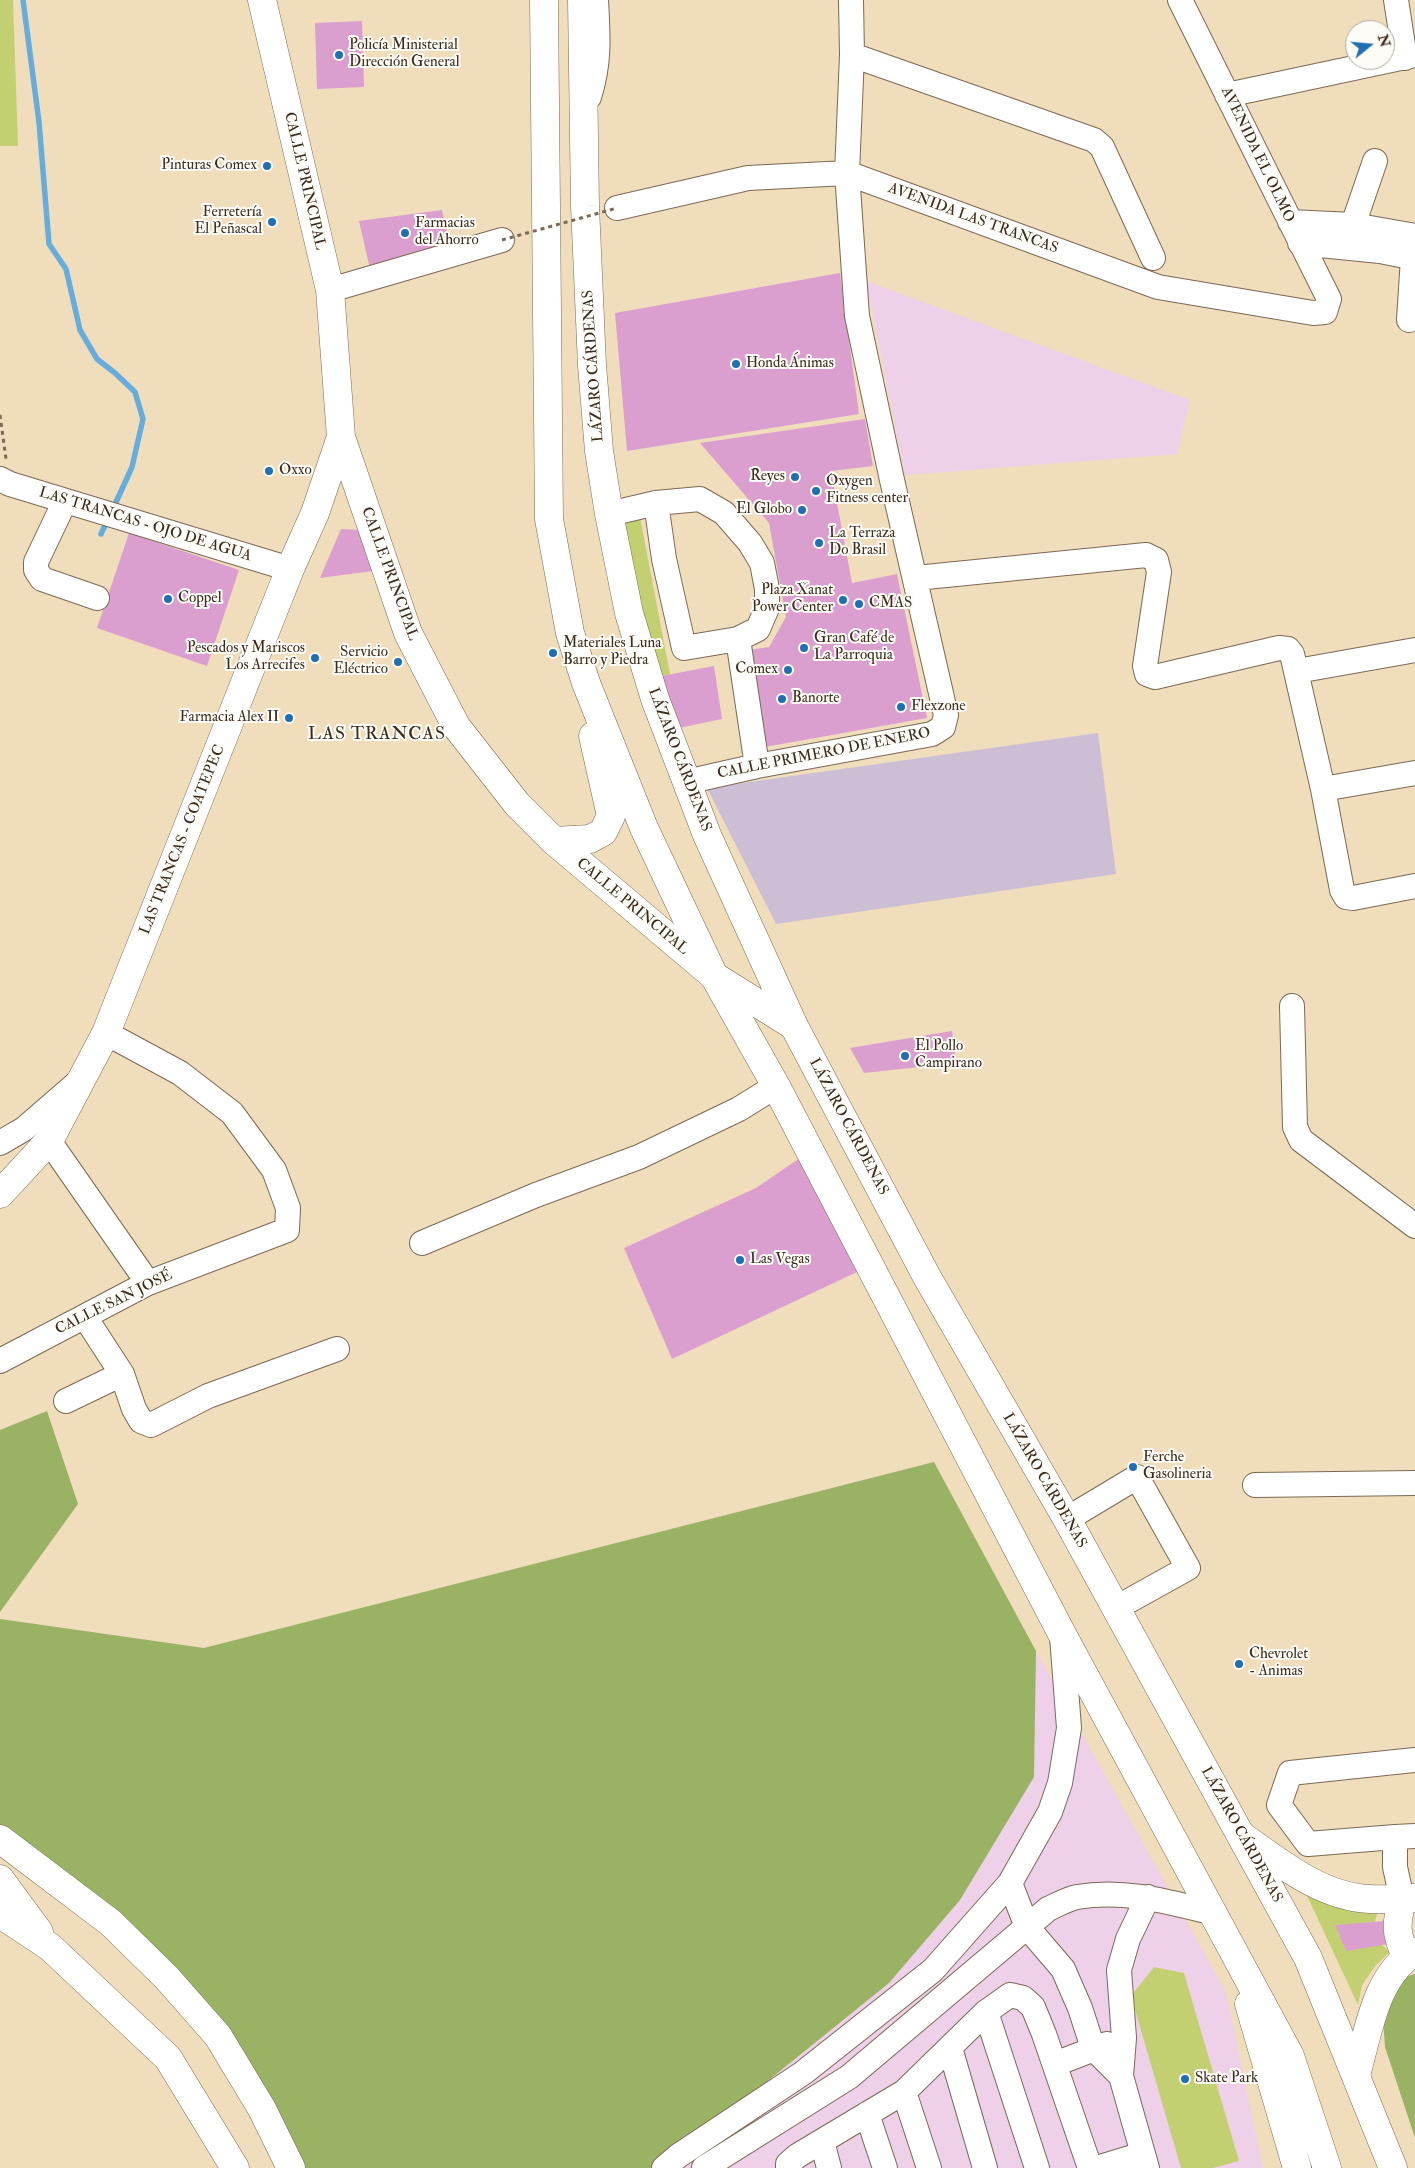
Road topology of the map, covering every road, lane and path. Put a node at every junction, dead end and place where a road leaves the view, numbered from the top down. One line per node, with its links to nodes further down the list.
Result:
1 (262, 0): 23 (main road, CALLE PRINCIPAL)
2 (533, 0): 16 (street)
3 (544, 0): 16 (main road)
4 (582, 0): 12 (main road, LÁZARO CÁRDENAS)
5 (596, 0): 12 (street)
6 (851, 0): 9 (street, CALLE PRIMERO DE ENERO)
7 (1180, 0): 11 (street, AVENIDA EL OLMO)
8 (1396, 0): 10 (street)
9 (852, 55): 14 (street, CALLE PRIMERO DE ENERO); 22 (street)
10 (1410, 57): 11 (street)
11 (1227, 95): 17 (street, AVENIDA EL OLMO)
12 (584, 113): 31 (main road, LÁZARO CÁRDENAS)
13 (1375, 161): 18 (street)
14 (847, 173): 15 (street, AVENIDA LAS TRANCAS); 24 (street, AVENIDA LAS TRANCAS); 33 (street, CALLE PRIMERO DE ENERO)
15 (618, 208): 19 (path, bridge)
16 (546, 214): 38 (main road)
17 (1290, 222): 18 (street); 20 (street, AVENIDA EL OLMO)
18 (1353, 225): 21 (street)
19 (502, 240): 23 (street)
20 (1300, 243): 21 (street); 24 (street, AVENIDA EL OLMO)
21 (1414, 247): 25 (street)
22 (1153, 258)
23 (330, 290): 27 (main road, CALLE PRINCIPAL)
24 (1326, 312)
25 (1409, 320)
26 (0, 415): 28 (path)
27 (341, 437): 32 (main road, LAS TRANCAS - COATEPEC); 43 (main road, CALLE PRINCIPAL)
28 (5, 482): 29 (street, LAS TRANCAS - OJO DE AGUA)
29 (65, 501): 32 (street, LAS TRANCAS - OJO DE AGUA); 34 (street)
30 (656, 503): 31 (street); 35 (street); 35 (street)
31 (609, 514): 41 (main road, LÁZARO CÁRDENAS)
32 (290, 569): 48 (main road, LAS TRANCAS - COATEPEC)
33 (916, 578): 37 (street); 39 (street, CALLE PRIMERO DE ENERO)
34 (96, 598)
35 (738, 639): 39 (street)
36 (1415, 650): 37 (street)
37 (1297, 671): 42 (street)
38 (586, 683): 43 (main road); 45 (main road)
39 (757, 766): 41 (street, CALLE PRIMERO DE ENERO)
40 (1415, 773): 42 (street)
41 (686, 782): 47 (main road, LÁZARO CÁRDENAS)
42 (1323, 789): 44 (street)
43 (554, 841): 45 (main road, CALLE PRINCIPAL)
44 (1415, 886)
45 (714, 976): 47 (main road, CALLE PRINCIPAL); 50 (main road)
46 (1292, 1006): 54 (street)
47 (794, 1026): 64 (main road, LÁZARO CÁRDENAS)
48 (106, 1033): 49 (main road, LAS TRANCAS - COATEPEC); 56 (street, CALLE SAN JOSÉ)
49 (82, 1079): 51 (main road, LAS TRANCAS - COATEPEC); 52 (street)
50 (776, 1086): 55 (street); 66 (main road)
51 (49, 1141): 53 (main road, LAS TRANCAS - COATEPEC); 56 (street)
52 (0, 1143)
53 (0, 1194)
54 (1415, 1226)
55 (422, 1243)
56 (148, 1283): 57 (street, CALLE SAN JOSÉ)
57 (85, 1317): 59 (street, CALLE SAN JOSÉ); 60 (street)
58 (337, 1349): 60 (street)
59 (0, 1361)
60 (122, 1374): 61 (street)
61 (66, 1401)
62 (1415, 1484): 63 (street)
63 (1255, 1485)
64 (1066, 1519): 65 (main road, LÁZARO CÁRDENAS); 65 (street)
65 (1116, 1608): 68 (main road, LÁZARO CÁRDENAS)
66 (1062, 1634): 74 (street); 77 (main road)
67 (1415, 1760): 69 (street)
68 (1242, 1836): 76 (main road); 88 (main road, LÁZARO CÁRDENAS)
69 (1405, 1836): 76 (street)
70 (0, 1839): 72 (main road)
71 (0, 1850): 72 (main road)
72 (31, 1861): 98 (main road)
73 (0, 1878): 80 (main road)
74 (1010, 1882): 79 (street); 92 (street)
75 (1148, 1897): 77 (street); 79 (street); 84 (street)
76 (1409, 1898): 82 (main road)
77 (1210, 1912): 81 (main road)
78 (0, 1914): 80 (main road)
79 (1027, 1927): 86 (street); 94 (street)
80 (50, 1947): 97 (main road)
81 (1233, 1952): 108 (main road); 109 (main road)
82 (1410, 1954): 88 (main road)
83 (986, 2012): 85 (street); 87 (street); 105 (street)
84 (1124, 2038): 86 (street); 89 (street)
85 (950, 2048): 90 (street); 104 (street)
86 (1093, 2048): 87 (street); 89 (street)
87 (1055, 2064): 106 (street)
88 (1356, 2075): 110 (main road, LÁZARO CÁRDENAS)
89 (1121, 2076): 95 (street)
90 (904, 2092): 91 (street); 103 (street)
91 (868, 2114): 93 (street); 102 (street)
92 (723, 2126): 94 (street); 96 (street)
93 (822, 2141): 100 (street); 101 (street)
94 (739, 2159): 99 (street)
95 (1145, 2161): 107 (street)
96 (675, 2164)
97 (235, 2168)
98 (291, 2168)
99 (704, 2168)
100 (788, 2168)
101 (830, 2168)
102 (885, 2168)
103 (928, 2168)
104 (985, 2168)
105 (1037, 2168)
106 (1090, 2168)
107 (1097, 2168)
108 (1297, 2168)
109 (1327, 2168)
110 (1393, 2168)

